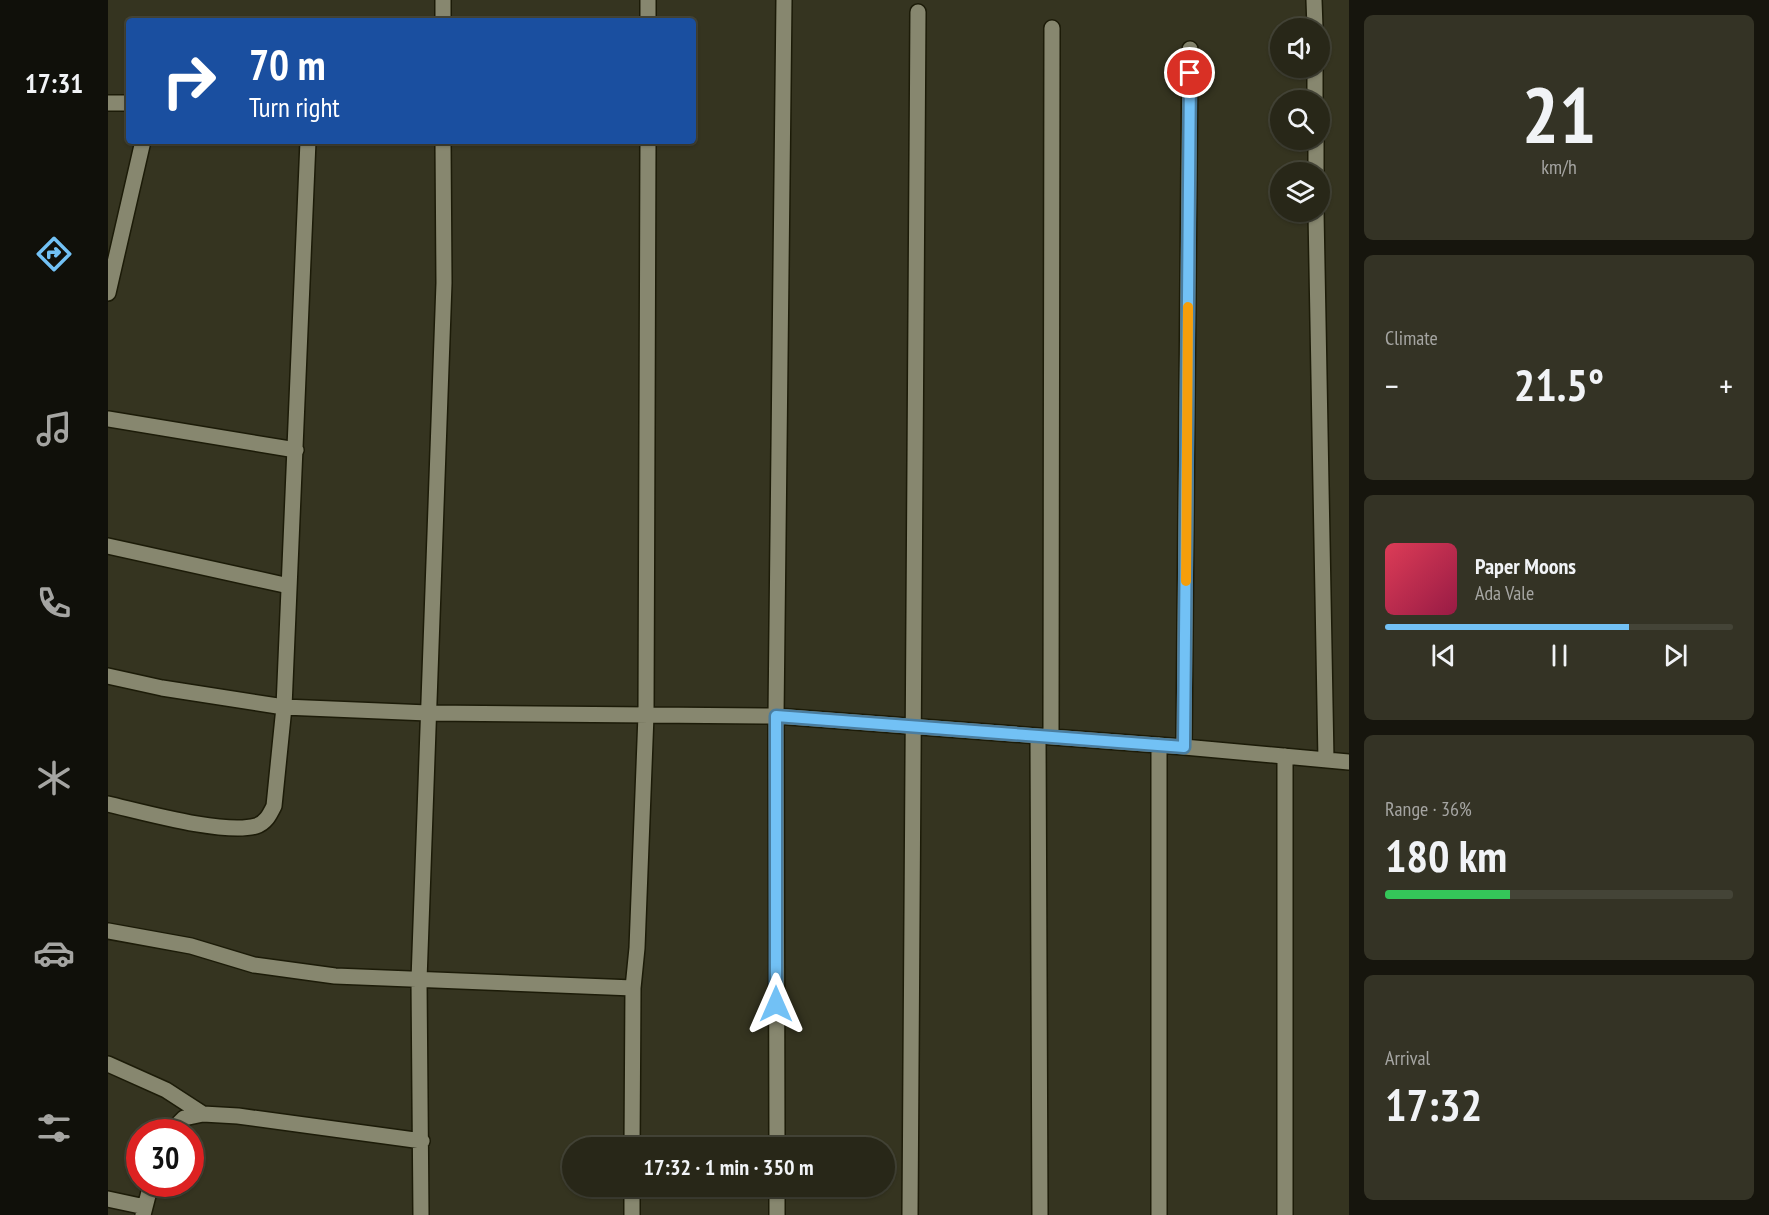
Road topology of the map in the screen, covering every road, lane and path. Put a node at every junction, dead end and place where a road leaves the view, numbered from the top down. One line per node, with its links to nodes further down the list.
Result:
1 (443, 0): 6 (street)
2 (648, 0): 7 (street)
3 (784, 0): 27 (street)
4 (1314, 0): 8 (street)
5 (918, 12): 28 (street)
6 (443, 18)
7 (648, 18)
8 (1315, 18)
9 (1052, 28): 29 (street)
10 (1190, 49): 31 (street)
11 (108, 103): 12 (street)
12 (126, 104)
13 (142, 144): 18 (street)
14 (308, 144): 20 (street)
15 (443, 144): 25 (street)
16 (648, 144): 26 (street)
17 (1316, 222): 33 (street)
18 (108, 293)
19 (108, 418): 20 (street)
20 (296, 450): 22 (street)
21 (108, 546): 22 (street)
22 (288, 586): 24 (street)
23 (108, 676): 24 (street)
24 (284, 707): 25 (street); 35 (street)
25 (428, 713): 26 (street); 37 (street)
26 (646, 715): 27 (street); 38 (street)
27 (776, 716): 28 (street); 43 (street)
28 (912, 726): 29 (street); 52 (street)
29 (1044, 736): 30 (street); 53 (street)
30 (1160, 745): 31 (street); 54 (street)
31 (1184, 747): 32 (street)
32 (1285, 756): 33 (street); 55 (street)
33 (1326, 760): 34 (street)
34 (1349, 762)
35 (108, 804)
36 (108, 931): 37 (street)
37 (419, 980): 38 (street); 44 (street)
38 (633, 988): 42 (street)
39 (108, 1064): 40 (street)
40 (203, 1114): 41 (street); 44 (street)
41 (183, 1119)
42 (632, 1137)
43 (777, 1137)
44 (422, 1141): 49 (street)
45 (632, 1197): 50 (street)
46 (777, 1197): 51 (street)
47 (108, 1199): 48 (street)
48 (144, 1211)
49 (421, 1215)
50 (632, 1215)
51 (777, 1215)
52 (910, 1215)
53 (1040, 1215)
54 (1159, 1215)
55 (1285, 1215)

